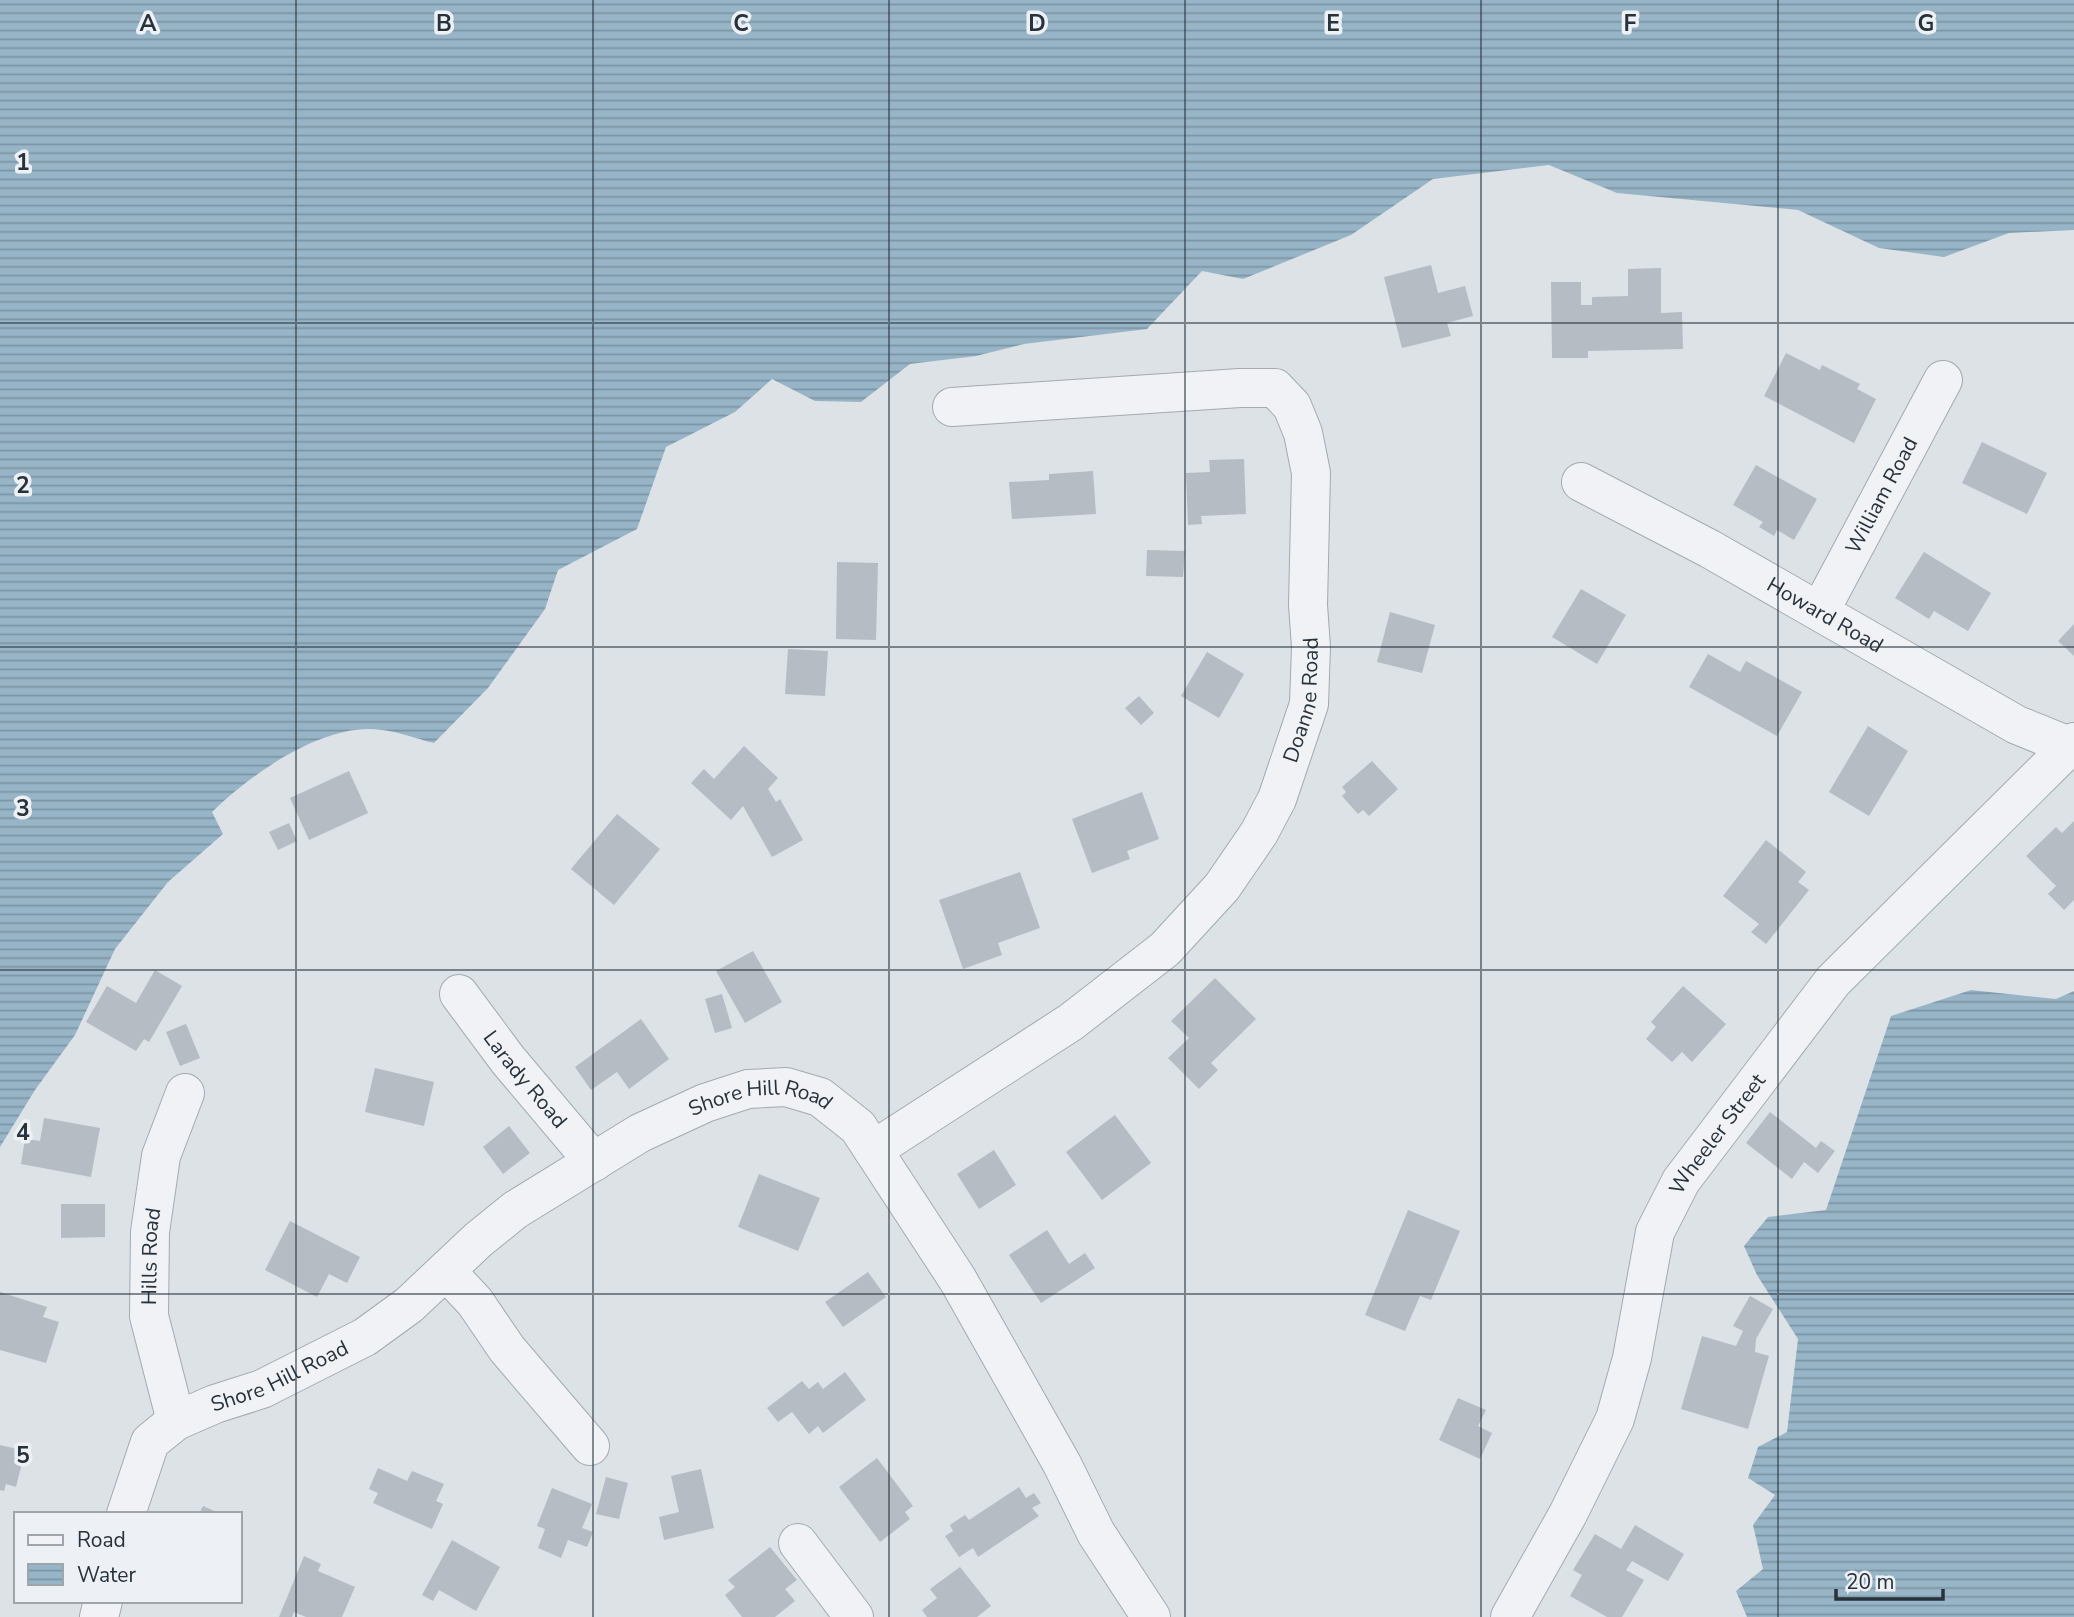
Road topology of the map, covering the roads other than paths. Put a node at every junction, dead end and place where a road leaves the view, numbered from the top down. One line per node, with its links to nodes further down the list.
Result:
1 (1943, 380): 4 (street, William Road)
2 (952, 407): 8 (street, Doanne Road)
3 (1581, 482): 4 (street, Howard Road)
4 (1821, 611): 5 (street, Howard Road)
5 (2072, 744): 17 (street, Wheeler Street)
6 (459, 994): 9 (street, Larady Road)
7 (185, 1093): 11 (street, Hills Road)
8 (873, 1150): 9 (street, Shore Hill Road); 16 (street, Shore Hill Road)
9 (594, 1162): 10 (street, Shore Hill Road)
10 (447, 1272): 11 (street, Shore Hill Road); 12 (street)
11 (176, 1422): 13 (street, Shore Hill Road)
12 (590, 1446)
13 (127, 1512)
14 (798, 1543): 15 (street)
15 (854, 1617)
16 (1151, 1617)
17 (1510, 1617)

